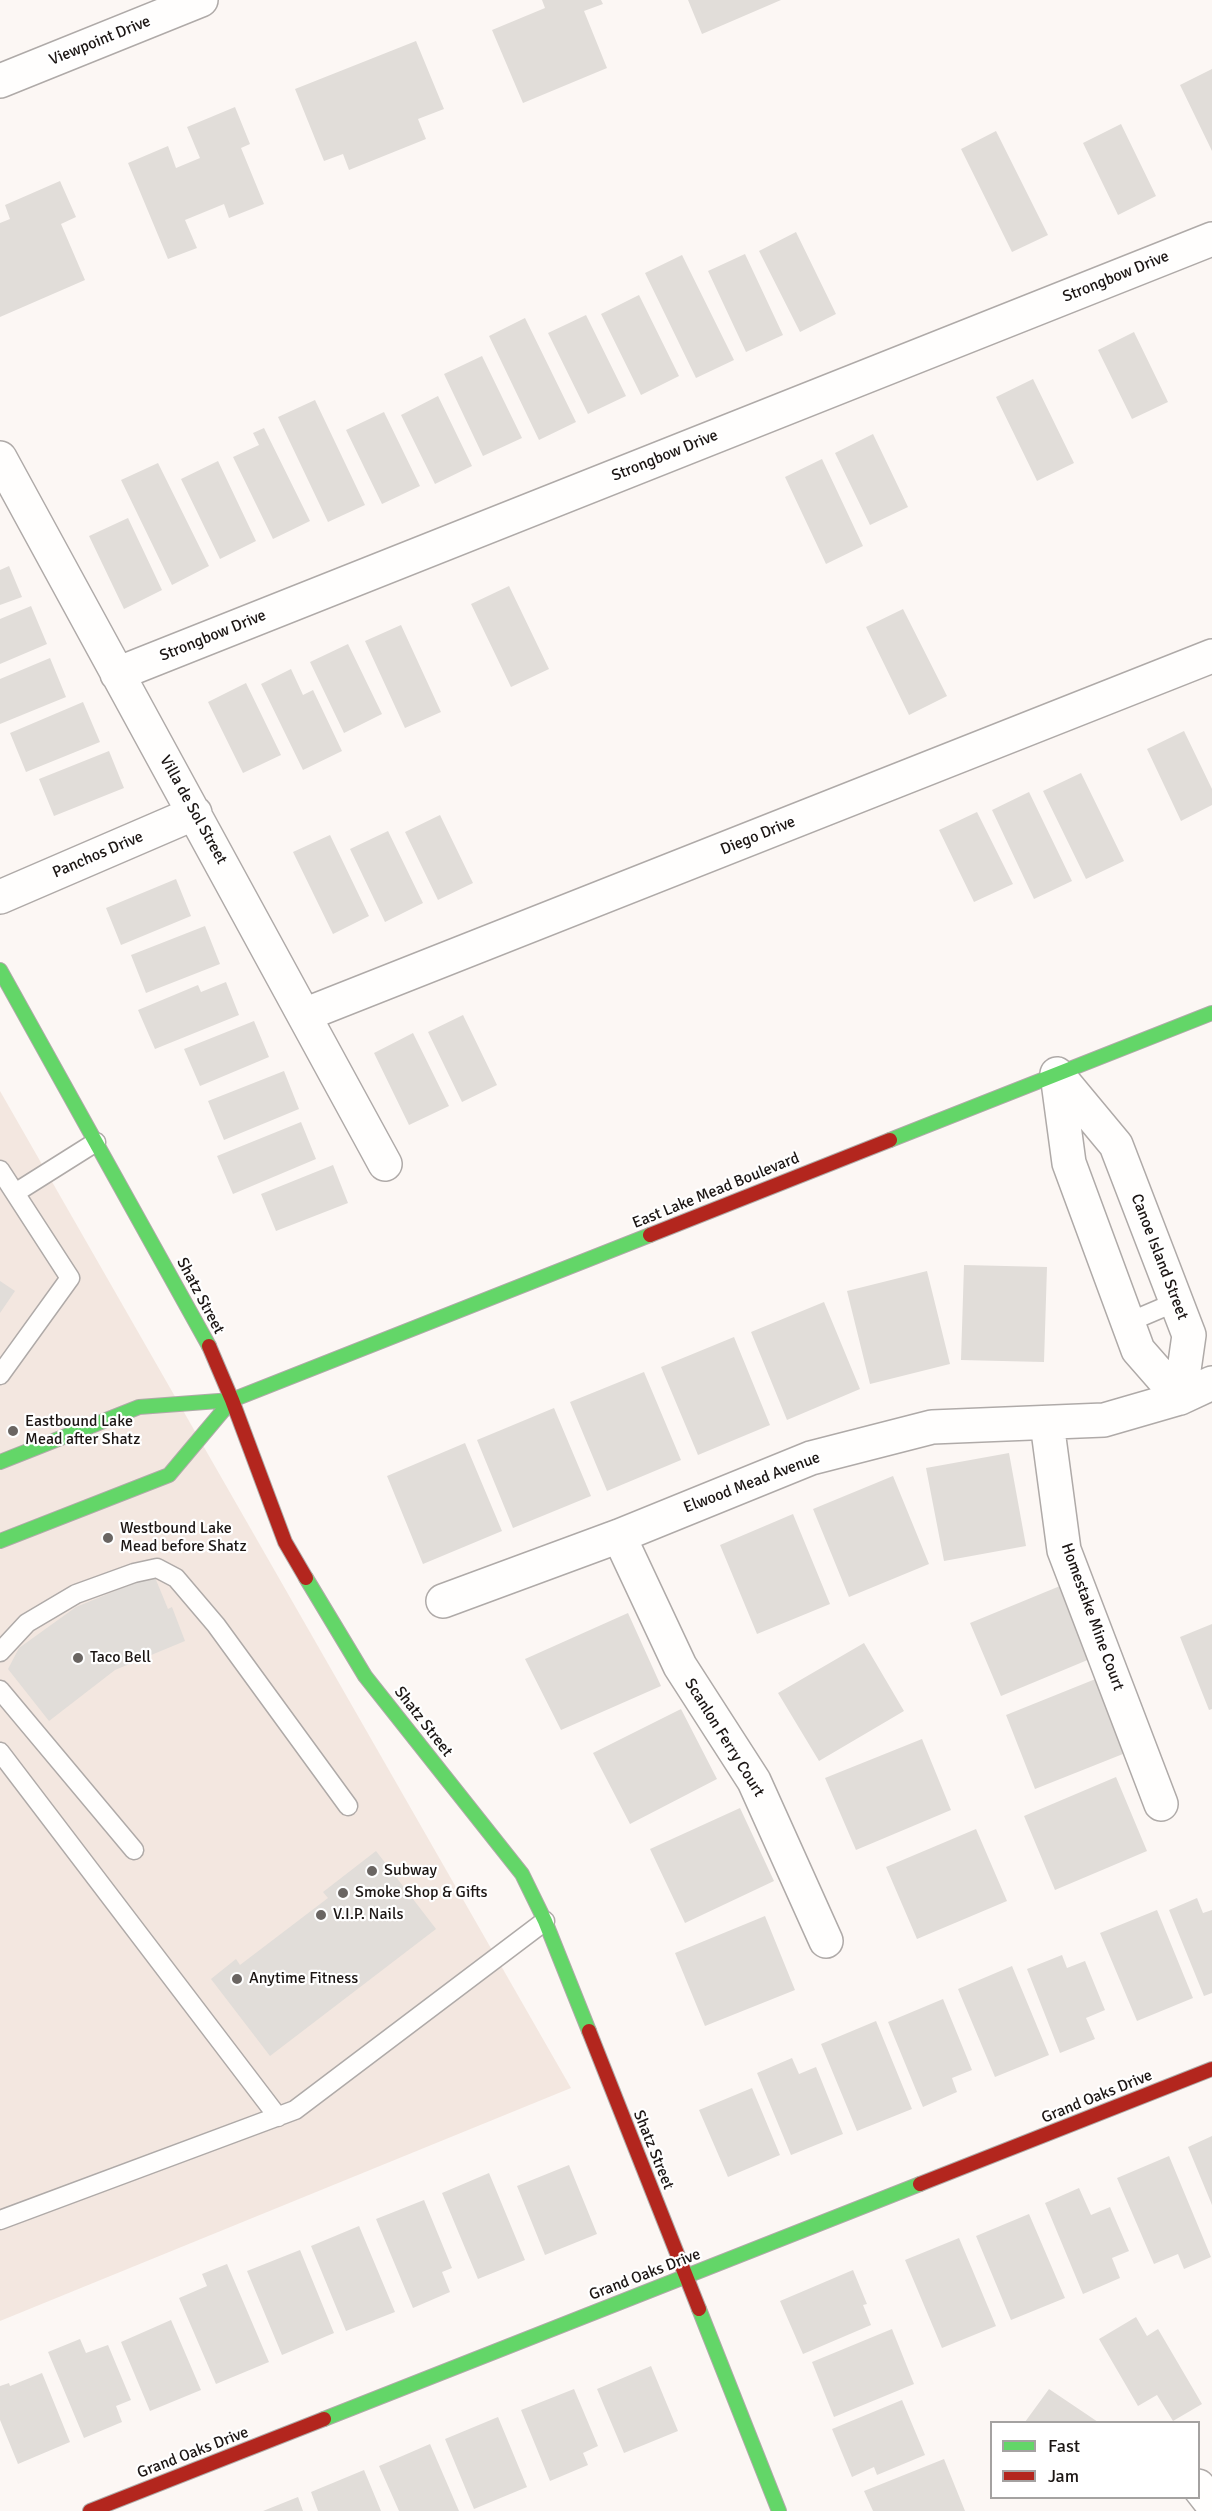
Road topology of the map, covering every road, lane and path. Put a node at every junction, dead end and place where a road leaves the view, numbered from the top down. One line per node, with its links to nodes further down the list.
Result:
1 (201, 0): 2 (street, Viewpoint Drive)
2 (0, 81)
3 (1212, 239): 6 (street, Strongbow Drive)
4 (0, 458): 6 (street, Villa de Sol Street)
5 (1212, 656): 11 (street, Diego Drive)
6 (117, 674): 7 (street, Villa de Sol Street)
7 (195, 813): 8 (street, Panchos Drive); 11 (street, Villa de Sol Street)
8 (0, 897)
9 (0, 970): 13 (street, Shatz Street)
10 (1212, 1013): 12 (street, East Lake Mead Boulevard)
11 (304, 1015): 14 (street, Villa de Sol Street)
12 (1057, 1074): 17 (street, Canoe Island Street); 18 (street); 22 (street, East Lake Mead Boulevard)
13 (96, 1142): 16 (lane); 22 (street, Shatz Street)
14 (385, 1164)
15 (0, 1170): 16 (lane)
16 (15, 1193): 19 (lane)
17 (1176, 1302): 18 (lane); 21 (street, Canoe Island Street)
18 (1129, 1322): 21 (street)
19 (0, 1376)
20 (1212, 1383): 21 (street, Elwood Mead Avenue)
21 (1180, 1398): 23 (street, Elwood Mead Avenue)
22 (232, 1400): 24 (street, East Lake Mead Boulevard); 26 (street, East Lake Mead Boulevard); 34 (street, Shatz Street)
23 (1047, 1423): 25 (street, Elwood Mead Avenue); 31 (street, Homestake Mine Court)
24 (0, 1462)
25 (620, 1536): 27 (street, Elwood Mead Avenue); 35 (street, Scanlon Ferry Court)
26 (0, 1541)
27 (443, 1601)
28 (0, 1652): 32 (lane)
29 (0, 1690): 33 (lane)
30 (0, 1752): 37 (lane)
31 (1161, 1804)
32 (348, 1806)
33 (134, 1850)
34 (545, 1921): 37 (lane); 39 (street, Shatz Street)
35 (826, 1941)
36 (1212, 2069): 39 (street, Grand Oaks Drive)
37 (278, 2116): 38 (lane)
38 (0, 2220)
39 (686, 2277): 42 (street, Grand Oaks Drive); 43 (street, Shatz Street)
40 (1200, 2489): 41 (street)
41 (1212, 2504)
42 (90, 2511)
43 (779, 2511)

